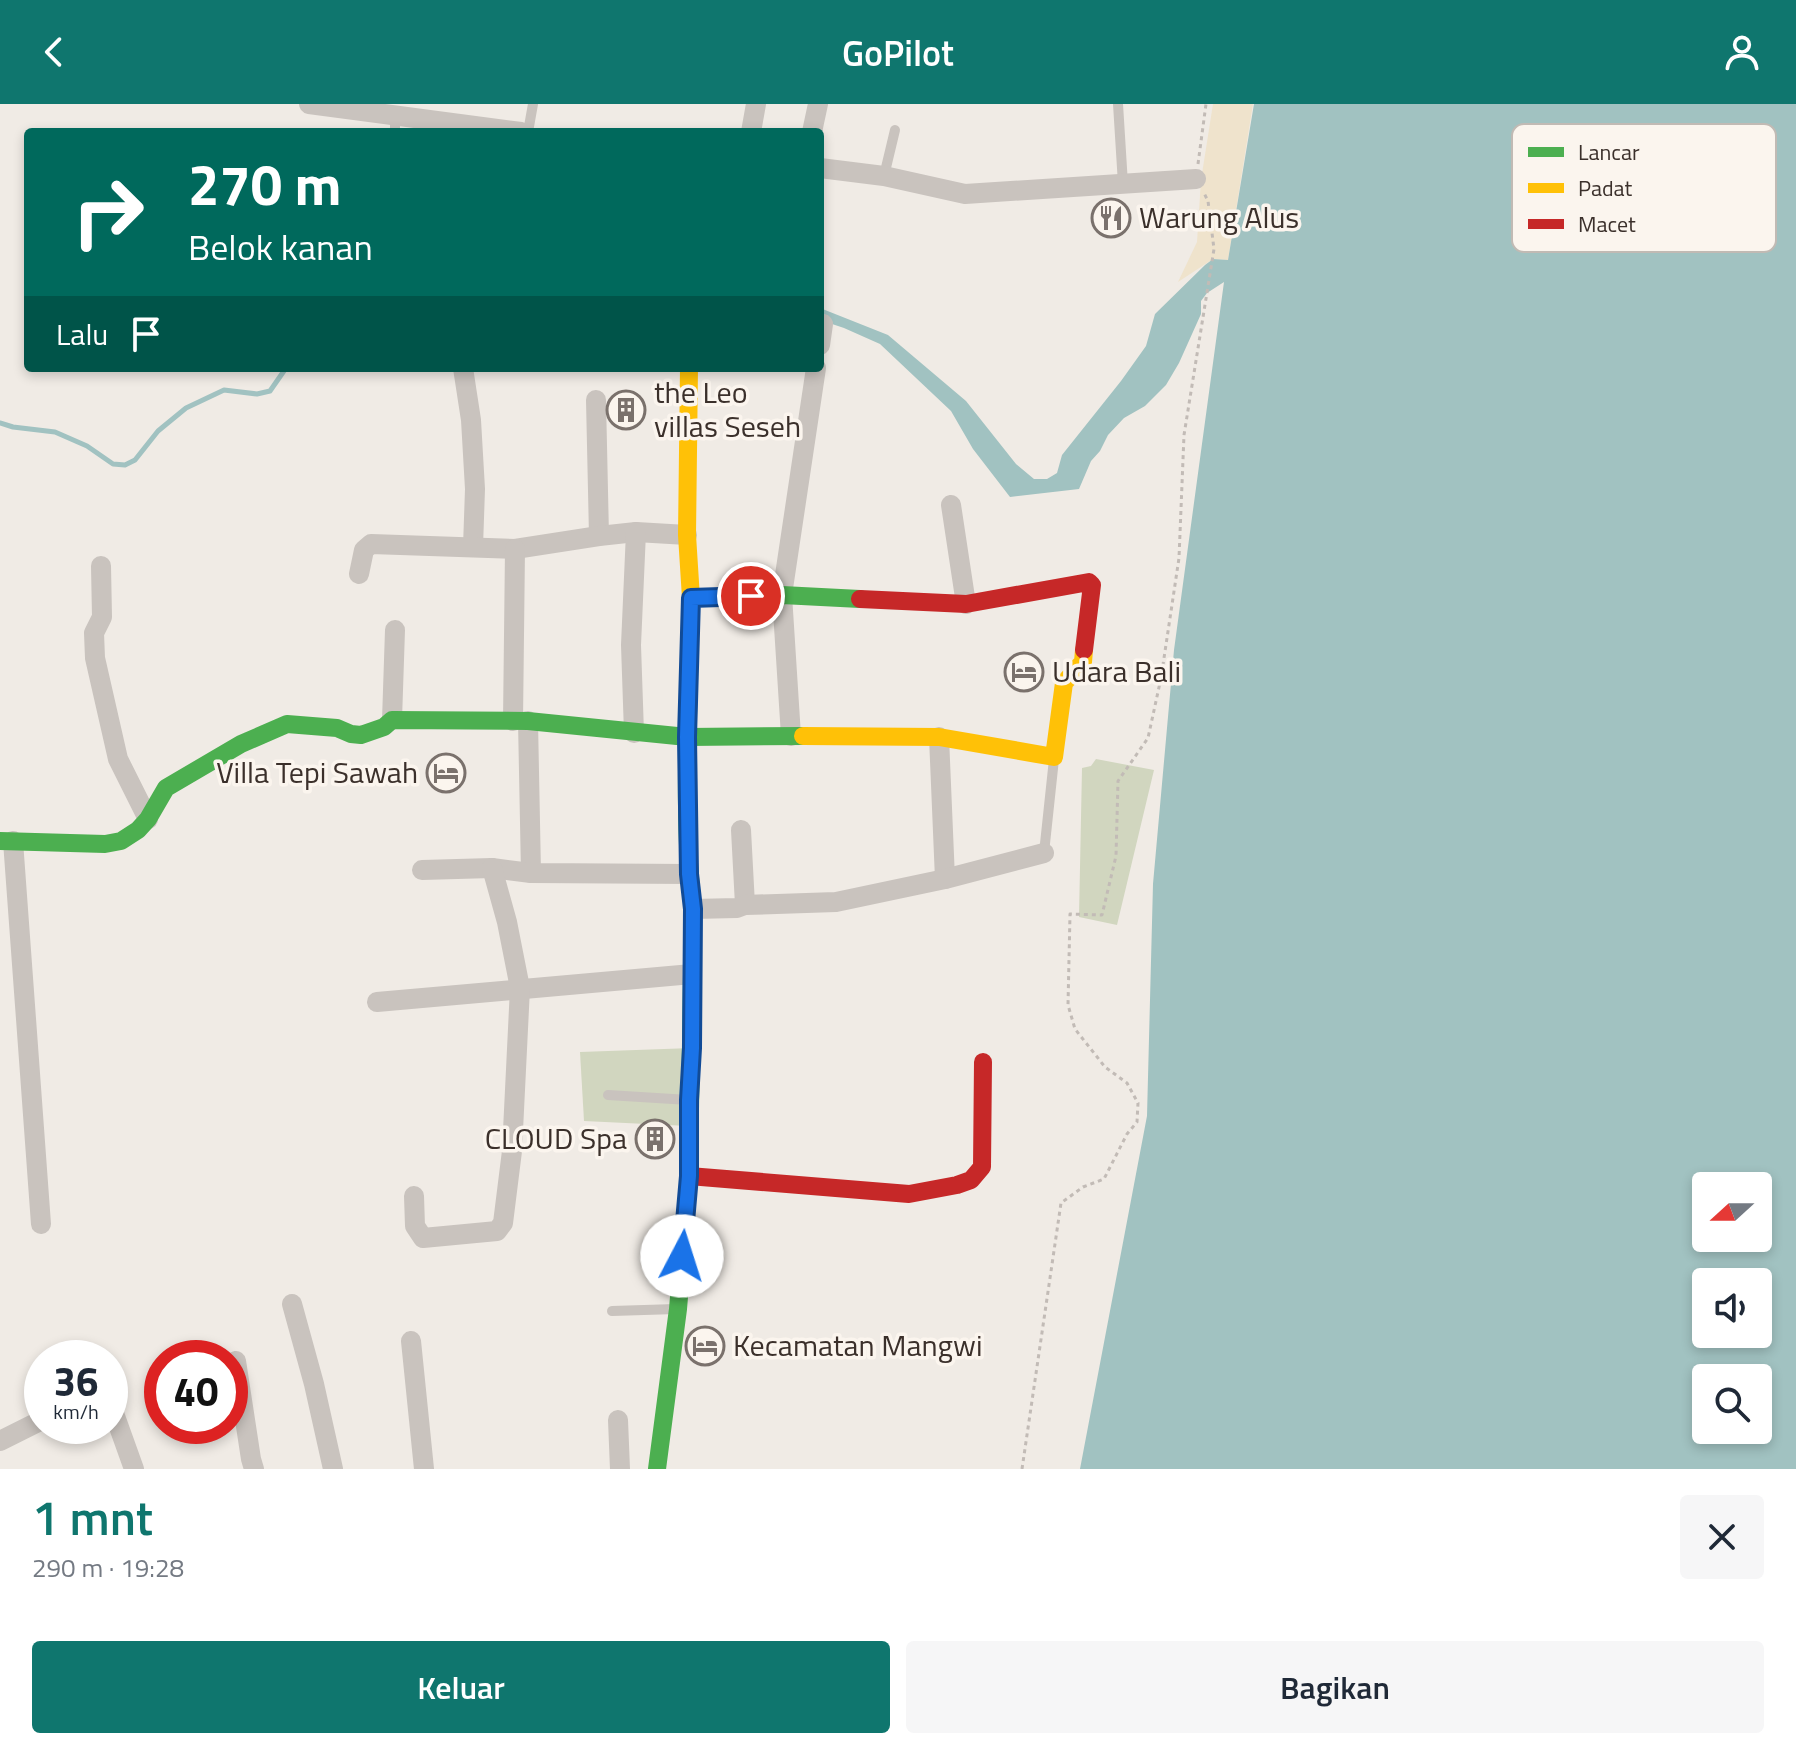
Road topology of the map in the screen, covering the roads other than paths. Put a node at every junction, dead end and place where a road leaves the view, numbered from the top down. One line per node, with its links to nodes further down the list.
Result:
1 (309, 104): 6 (street)
2 (533, 104): 8 (lane)
3 (756, 104): 9 (street)
4 (818, 104): 10 (street)
5 (1118, 104): 15 (lane)
6 (395, 123): 7 (street)
7 (465, 128)
8 (529, 128)
9 (752, 128)
10 (813, 128)
11 (895, 130): 13 (lane)
12 (824, 168): 13 (street)
13 (884, 176): 15 (street)
14 (1196, 179): 15 (street)
15 (1123, 184)
16 (464, 372): 24 (street)
17 (689, 372): 22 (street)
18 (815, 372): 28 (street)
19 (596, 400): 23 (street)
20 (951, 505): 30 (street)
21 (636, 532): 22 (street); 23 (street); 34 (street)
22 (687, 535): 29 (street)
23 (599, 536): 25 (street)
24 (473, 547): 25 (street); 27 (street)
25 (515, 549): 33 (street)
26 (101, 566): 39 (street)
27 (359, 574)
28 (782, 595): 29 (street); 30 (street); 35 (street)
29 (691, 598): 36 (street)
30 (966, 604): 38 (street)
31 (395, 630): 32 (street)
32 (392, 720): 33 (street); 39 (street)
33 (520, 721): 34 (street); 45 (street)
34 (634, 733): 36 (street)
35 (791, 736): 36 (street); 37 (street)
36 (687, 737): 46 (street)
37 (939, 737): 38 (street); 47 (street)
38 (1054, 757): 42 (lane)
39 (148, 819): 41 (street)
40 (741, 830): 49 (street)
41 (6, 841): 58 (street)
42 (1044, 853): 47 (street)
43 (492, 868): 44 (street); 45 (street); 51 (street)
44 (422, 870)
45 (531, 873): 46 (street)
46 (689, 874): 48 (street)
47 (945, 879): 49 (street)
48 (692, 904): 49 (street); 50 (street)
49 (745, 905)
50 (692, 974): 51 (street); 55 (street)
51 (520, 988): 52 (street); 57 (street)
52 (377, 1002)
53 (983, 1062): 56 (street)
54 (608, 1095): 55 (lane)
55 (689, 1100): 56 (street)
56 (689, 1176): 60 (street)
57 (414, 1196)
58 (41, 1224)
59 (292, 1304): 70 (street)
60 (678, 1309): 61 (lane); 73 (street)
61 (612, 1311)
62 (411, 1341): 71 (street)
63 (618, 1420): 72 (street)
64 (24, 1429): 66 (street)
65 (248, 1439): 69 (street)
66 (0, 1441)
67 (125, 1444): 68 (street)
68 (134, 1469)
69 (254, 1469)
70 (333, 1469)
71 (424, 1469)
72 (620, 1469)
73 (657, 1469)

